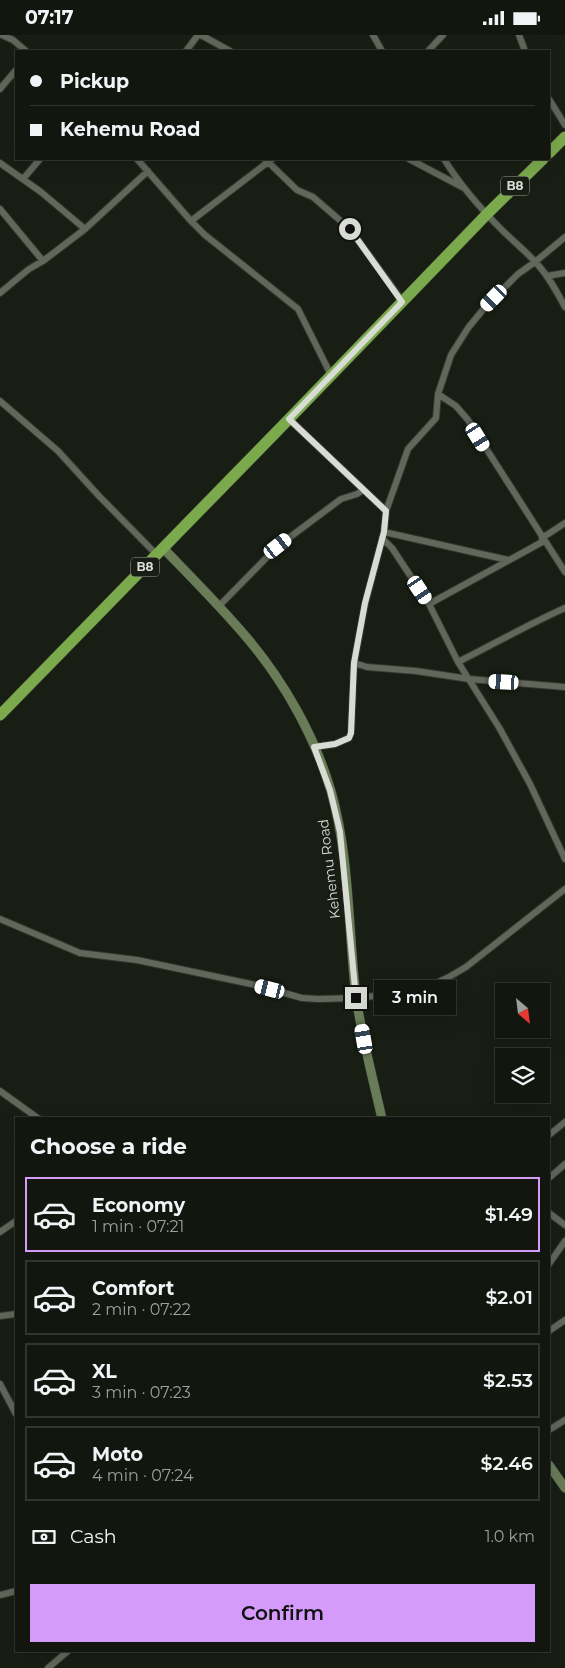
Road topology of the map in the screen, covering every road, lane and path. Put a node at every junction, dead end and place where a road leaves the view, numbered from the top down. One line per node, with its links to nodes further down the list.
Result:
1 (2, 35): 6 (street)
2 (200, 35): 7 (street); 8 (street)
3 (373, 35): 9 (street)
4 (443, 35): 10 (street)
5 (519, 35): 11 (street)
6 (25, 50)
7 (187, 50)
8 (228, 50)
9 (381, 50)
10 (429, 50)
11 (525, 50)
12 (15, 71): 13 (street)
13 (0, 89)
14 (550, 101): 15 (street)
15 (565, 125)
16 (565, 137): 17 (highway)
17 (550, 152)
18 (39, 160): 26 (street)
19 (138, 160): 25 (street)
20 (269, 160): 30 (street); 38 (street)
21 (411, 160): 27 (street)
22 (445, 160): 27 (street)
23 (542, 160): 29 (highway, B8)
24 (0, 163): 26 (street)
25 (148, 171): 30 (street); 31 (street)
26 (23, 179): 31 (street)
27 (465, 189): 29 (street)
28 (0, 209): 33 (street)
29 (488, 213): 34 (street); 38 (highway, B8)
30 (191, 221): 40 (street)
31 (85, 229): 33 (street)
32 (565, 237): 34 (street)
33 (43, 261): 37 (street)
34 (535, 262): 36 (street); 41 (street)
35 (565, 273): 36 (street)
36 (547, 276): 39 (street)
37 (0, 293)
38 (402, 302): 40 (highway, B8)
39 (565, 307)
40 (331, 375): 43 (highway, B8)
41 (438, 394): 45 (street); 48 (street)
42 (0, 401): 49 (street)
43 (289, 419): 44 (street); 49 (highway, B8)
44 (363, 490): 45 (street); 53 (street)
45 (386, 511): 47 (street)
46 (565, 523): 48 (street)
47 (383, 535): 50 (street); 52 (street); 56 (street)
48 (543, 540): 50 (street); 51 (street)
49 (160, 551): 53 (street, Kehemu Road); 59 (highway, B8)
50 (508, 560): 52 (street)
51 (565, 572)
52 (429, 604): 55 (street)
53 (219, 606): 60 (street, Kehemu Road)
54 (565, 608): 55 (street)
55 (458, 661): 57 (street)
56 (354, 663): 57 (street); 60 (street)
57 (469, 679): 58 (street); 61 (street)
58 (565, 687)
59 (0, 715)
60 (314, 747): 64 (street, Kehemu Road)
61 (565, 859)
62 (565, 889): 64 (street)
63 (0, 919): 64 (street)
64 (356, 998): 67 (street, Kehemu Road)
65 (0, 1091): 66 (street)
66 (36, 1117)
67 (382, 1117)
68 (565, 1122): 69 (street)
69 (550, 1134)
70 (565, 1164): 71 (street)
71 (550, 1177)
72 (550, 1214): 74 (street)
73 (15, 1222): 75 (street)
74 (565, 1225)
75 (0, 1232)
76 (565, 1241): 77 (street)
77 (550, 1263)
78 (15, 1315): 79 (street)
79 (0, 1316)
80 (565, 1320): 81 (street)
81 (550, 1330)
82 (0, 1384): 83 (street)
83 (15, 1412)
84 (565, 1420): 85 (street)
85 (550, 1429)
86 (550, 1466): 87 (street)
87 (565, 1488)
88 (15, 1591): 89 (street)
89 (0, 1595)
90 (67, 1652): 91 (street)
91 (48, 1668)

